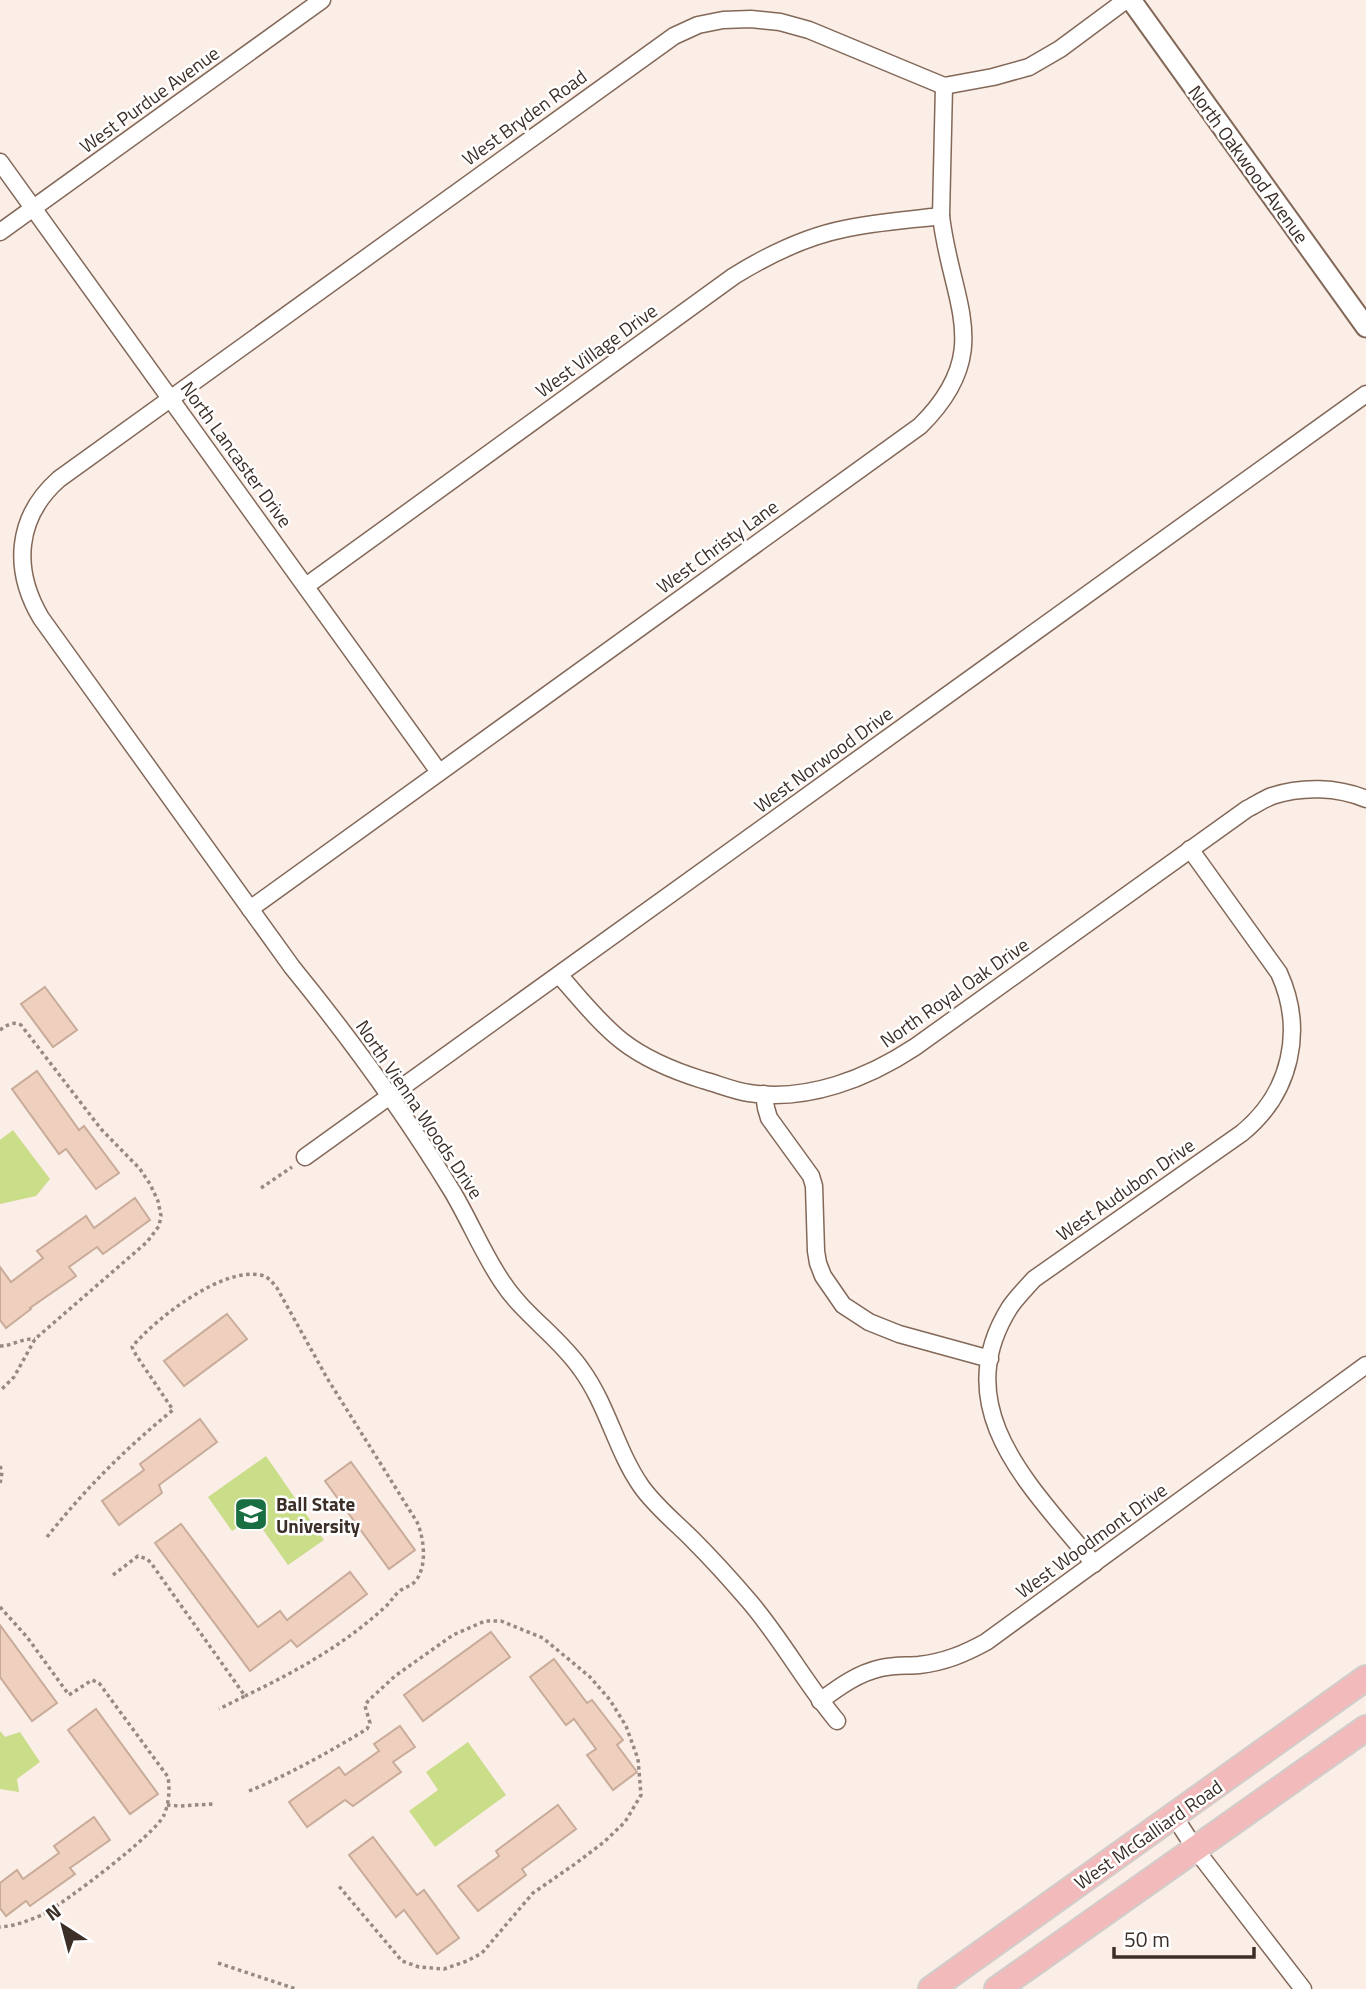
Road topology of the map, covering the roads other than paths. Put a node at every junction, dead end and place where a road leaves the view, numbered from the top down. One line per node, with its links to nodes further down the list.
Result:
1 (322, 0): 5 (street, West Purdue Avenue)
2 (1129, 0): 3 (street); 8 (street, North Oakwood Avenue)
3 (944, 86): 6 (street, West Christy Lane); 10 (street, West Bryden Road)
4 (0, 162): 5 (street, North Lancaster Drive)
5 (34, 208): 7 (street, West Purdue Avenue); 10 (street, North Lancaster Drive)
6 (941, 216): 12 (street, West Village Drive); 13 (street, West Christy Lane)
7 (0, 232)
8 (1366, 327)
9 (1366, 394): 17 (street, West Norwood Drive)
10 (170, 398): 11 (street, West Bryden Road); 12 (street, North Lancaster Drive)
11 (24, 538): 16 (street, North Vienna Woods Drive)
12 (306, 586): 13 (street, North Lancaster Drive)
13 (439, 772): 16 (street, West Christy Lane)
14 (1366, 799): 15 (street, North Royal Oak Drive)
15 (1190, 849): 18 (street, North Royal Oak Drive); 21 (street, West Audubon Drive)
16 (250, 909): 19 (street, North Vienna Woods Drive)
17 (559, 975): 18 (street, North Royal Oak Drive); 19 (street, West Norwood Drive)
18 (764, 1094): 21 (street)
19 (389, 1097): 20 (street, West Norwood Drive); 25 (street, North Vienna Woods Drive)
20 (305, 1157)
21 (990, 1359): 23 (street, West Audubon Drive)
22 (1366, 1365): 23 (street, West Woodmont Drive)
23 (1094, 1564): 25 (street, West Woodmont Drive)
24 (1366, 1678): 28 (main road, West McGalliard Road)
25 (820, 1701): 26 (street, North Vienna Woods Drive)
26 (837, 1721)
27 (1366, 1728): 29 (main road, West McGalliard Road)
28 (1174, 1816): 29 (street); 30 (main road, West McGalliard Road)
29 (1196, 1850): 31 (main road, West McGalliard Road); 32 (street)
30 (931, 1989)
31 (997, 1989)
32 (1303, 1989)

